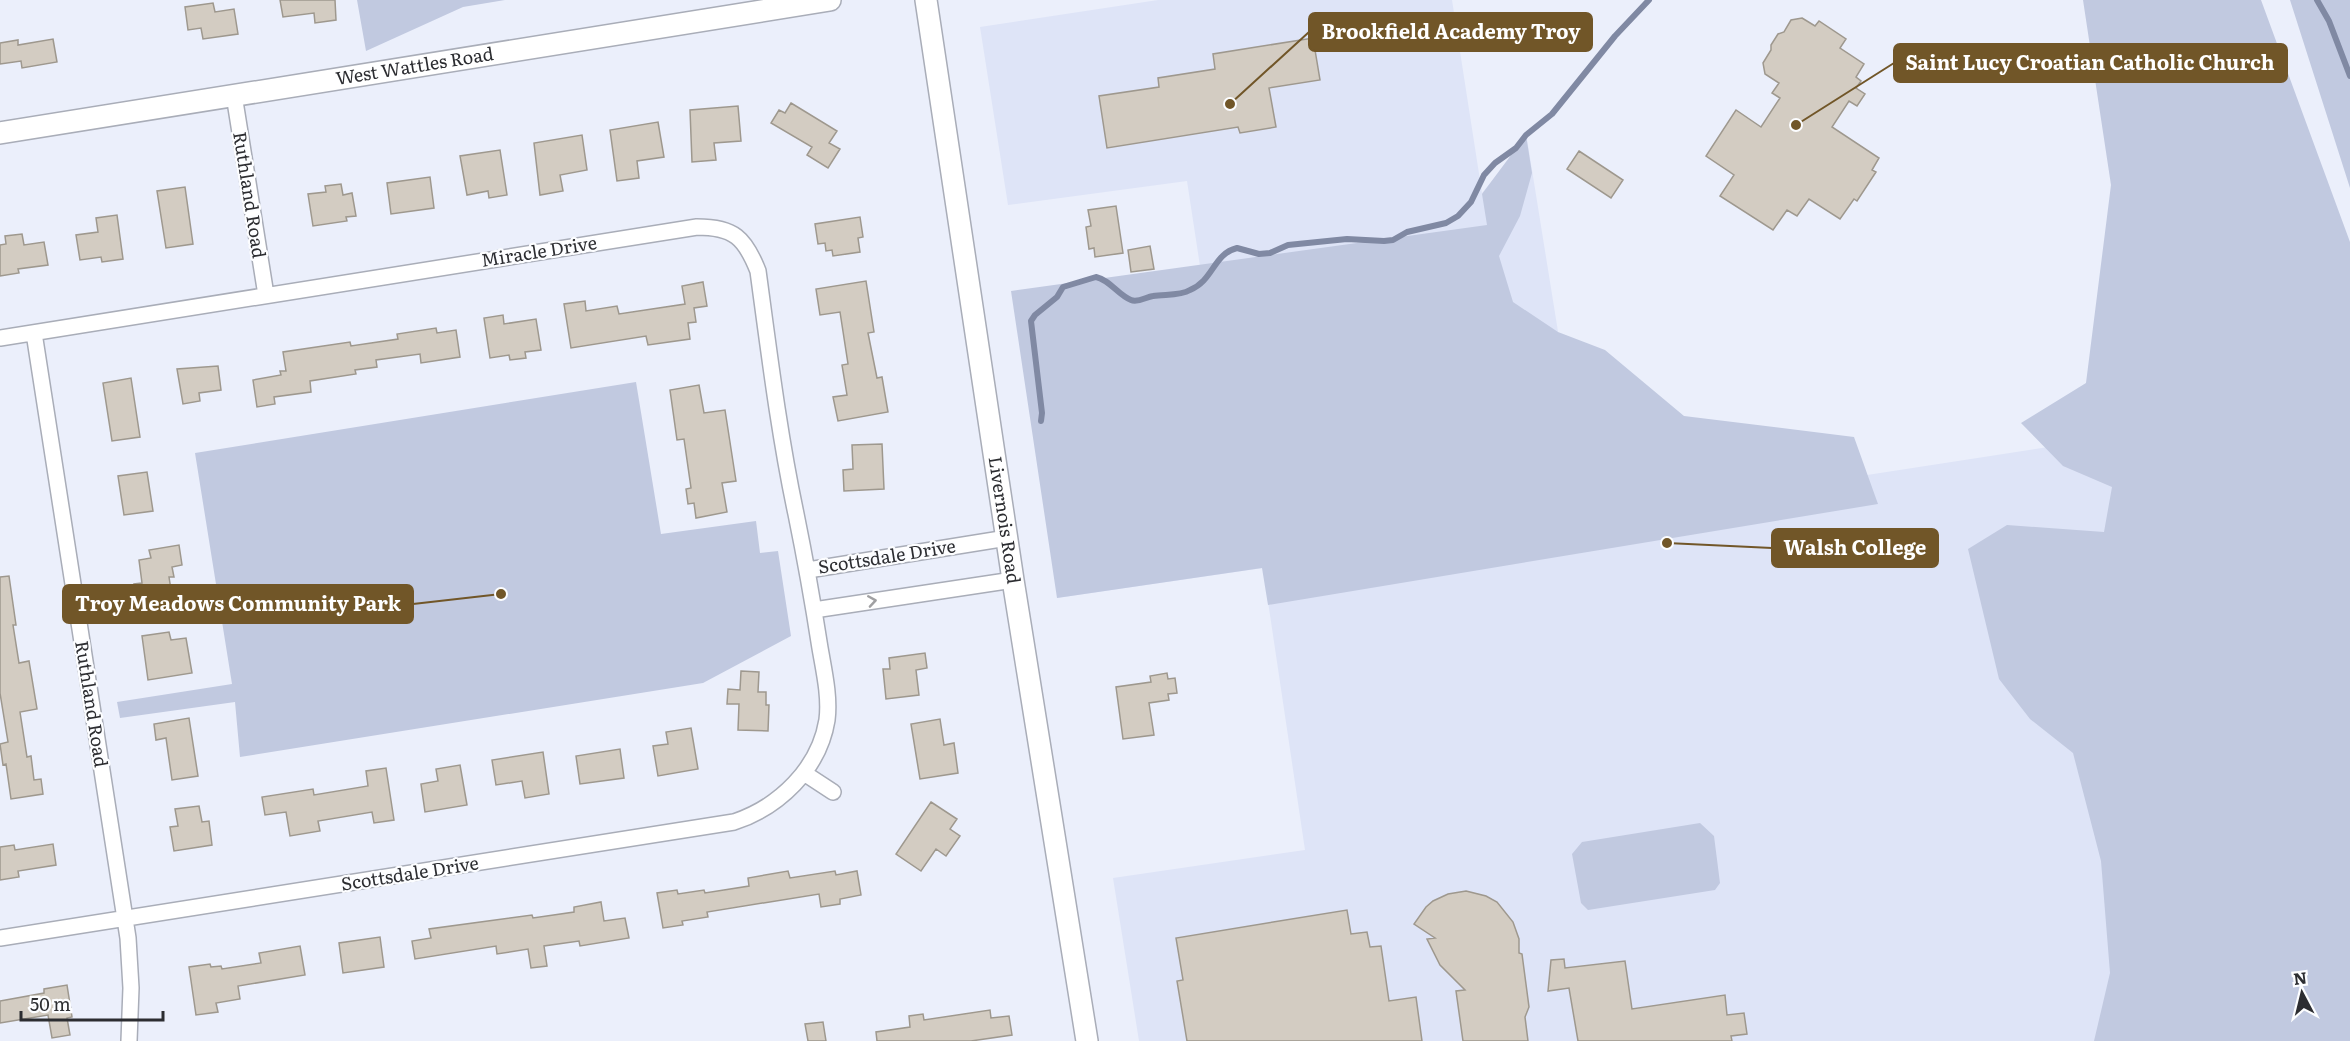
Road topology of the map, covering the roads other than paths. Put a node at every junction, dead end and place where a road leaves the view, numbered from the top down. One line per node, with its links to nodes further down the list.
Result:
1 (830, 0): 3 (main road, West Wattles Road)
2 (926, 0): 8 (main road, Livernois Road)
3 (234, 95): 4 (main road, West Wattles Road); 5 (street, Ruthland Road)
4 (0, 133)
5 (266, 295): 6 (street, Miracle Drive); 9 (street, Miracle Drive)
6 (34, 333): 7 (street, Miracle Drive); 14 (street, Ruthland Road)
7 (0, 338)
8 (1007, 538): 9 (street, Scottsdale Drive); 10 (main road, Livernois Road)
9 (808, 570): 11 (street, Scottsdale Drive)
10 (1013, 580): 11 (street, one-way to 10); 17 (main road, Livernois Road)
11 (814, 610): 12 (street, Scottsdale Drive)
12 (804, 773): 13 (street); 14 (street, Scottsdale Drive)
13 (833, 792)
14 (126, 919): 15 (street, Scottsdale Drive); 16 (street, Ruthland Road)
15 (0, 938)
16 (129, 1041)
17 (1087, 1041)

